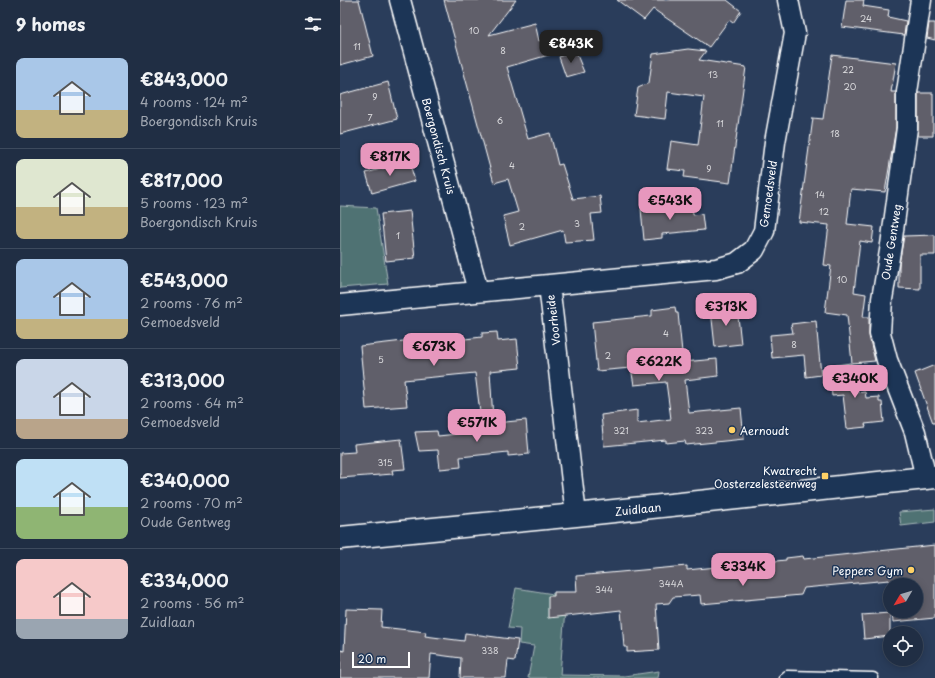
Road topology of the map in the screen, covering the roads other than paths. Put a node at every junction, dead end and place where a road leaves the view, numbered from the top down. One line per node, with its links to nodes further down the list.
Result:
1 (400, 0): 5 (street, Boergondisch Kruis)
2 (788, 0): 4 (street, Gemoedsveld)
3 (921, 0): 7 (street, Oude Gentweg)
4 (549, 285): 5 (street, Voorheide); 8 (street, Voorheide)
5 (478, 291): 6 (street, Voorheide)
6 (340, 306)
7 (930, 477): 8 (main road, Zuidlaan)
8 (576, 515): 9 (main road, Zuidlaan)
9 (340, 538)
10 (785, 678): 11 (lane)
11 (873, 678)

